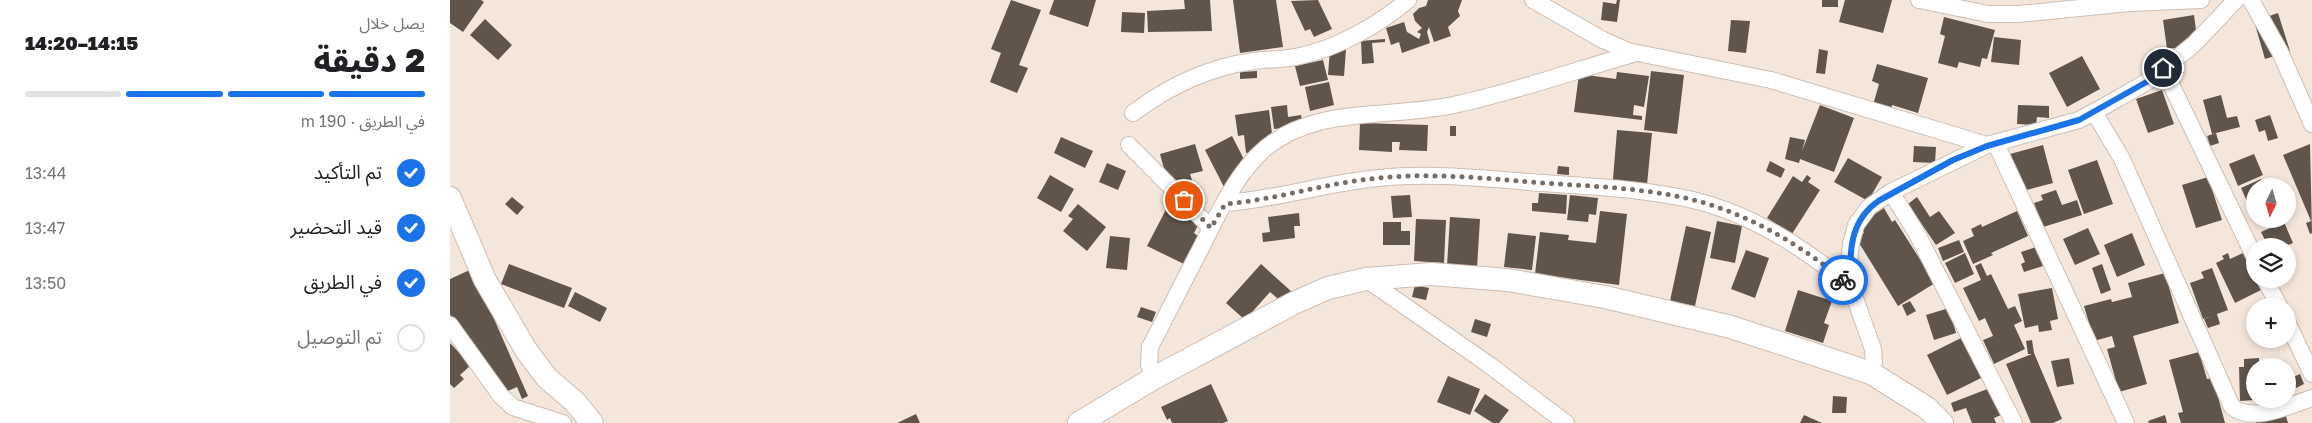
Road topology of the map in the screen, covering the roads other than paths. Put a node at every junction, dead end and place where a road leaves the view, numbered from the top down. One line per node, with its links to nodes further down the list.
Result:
1 (1408, 0): 10 (street)
2 (1533, 0): 7 (street)
3 (1919, 0): 4 (street)
4 (2201, 0)
5 (2236, 0): 8 (street)
6 (2251, 0): 11 (street)
7 (1636, 53): 13 (street); 16 (street)
8 (2163, 68): 9 (street); 18 (street)
9 (2094, 112): 13 (street); 26 (street)
10 (1133, 114)
11 (2312, 124)
12 (1129, 145): 17 (street)
13 (1992, 145): 14 (street); 33 (street)
14 (1891, 192): 20 (street); 32 (street)
15 (450, 198): 28 (street)
16 (1225, 204): 17 (street); 20 (street)
17 (1211, 228): 25 (street)
18 (2246, 239)
19 (1366, 279): 23 (street); 25 (street); 30 (street)
20 (1851, 287): 23 (street)
21 (450, 324): 27 (street)
22 (2296, 341): 24 (street)
23 (1871, 373): 31 (street)
24 (2312, 374)
25 (1154, 378): 29 (street)
26 (2312, 398)
27 (563, 423)
28 (592, 423)
29 (1079, 423)
30 (1566, 423)
31 (1942, 423)
32 (2014, 423)
33 (2126, 423)

